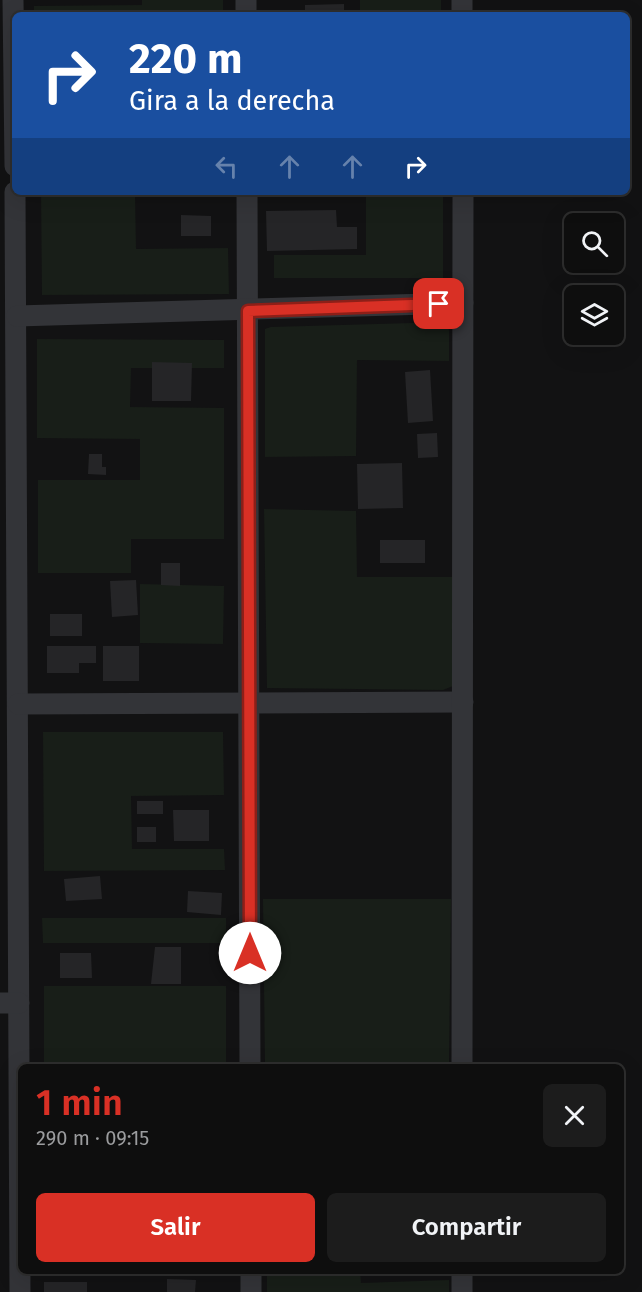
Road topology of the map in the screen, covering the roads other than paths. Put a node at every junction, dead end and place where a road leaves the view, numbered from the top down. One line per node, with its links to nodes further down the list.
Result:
1 (15, 195): 6 (street)
2 (247, 195): 5 (street)
3 (463, 195): 4 (street)
4 (463, 303): 5 (street); 7 (street)
5 (248, 311): 6 (street); 8 (street)
6 (17, 316): 9 (street)
7 (463, 702): 8 (street); 12 (street)
8 (249, 703): 9 (street); 11 (street)
9 (18, 704): 10 (street)
10 (10, 1003): 13 (street)
11 (250, 1064)
12 (462, 1064)
13 (18, 1092)
14 (20, 1274): 17 (street)
15 (251, 1274): 18 (street)
16 (462, 1274): 19 (street)
17 (20, 1292)
18 (251, 1292)
19 (462, 1292)

